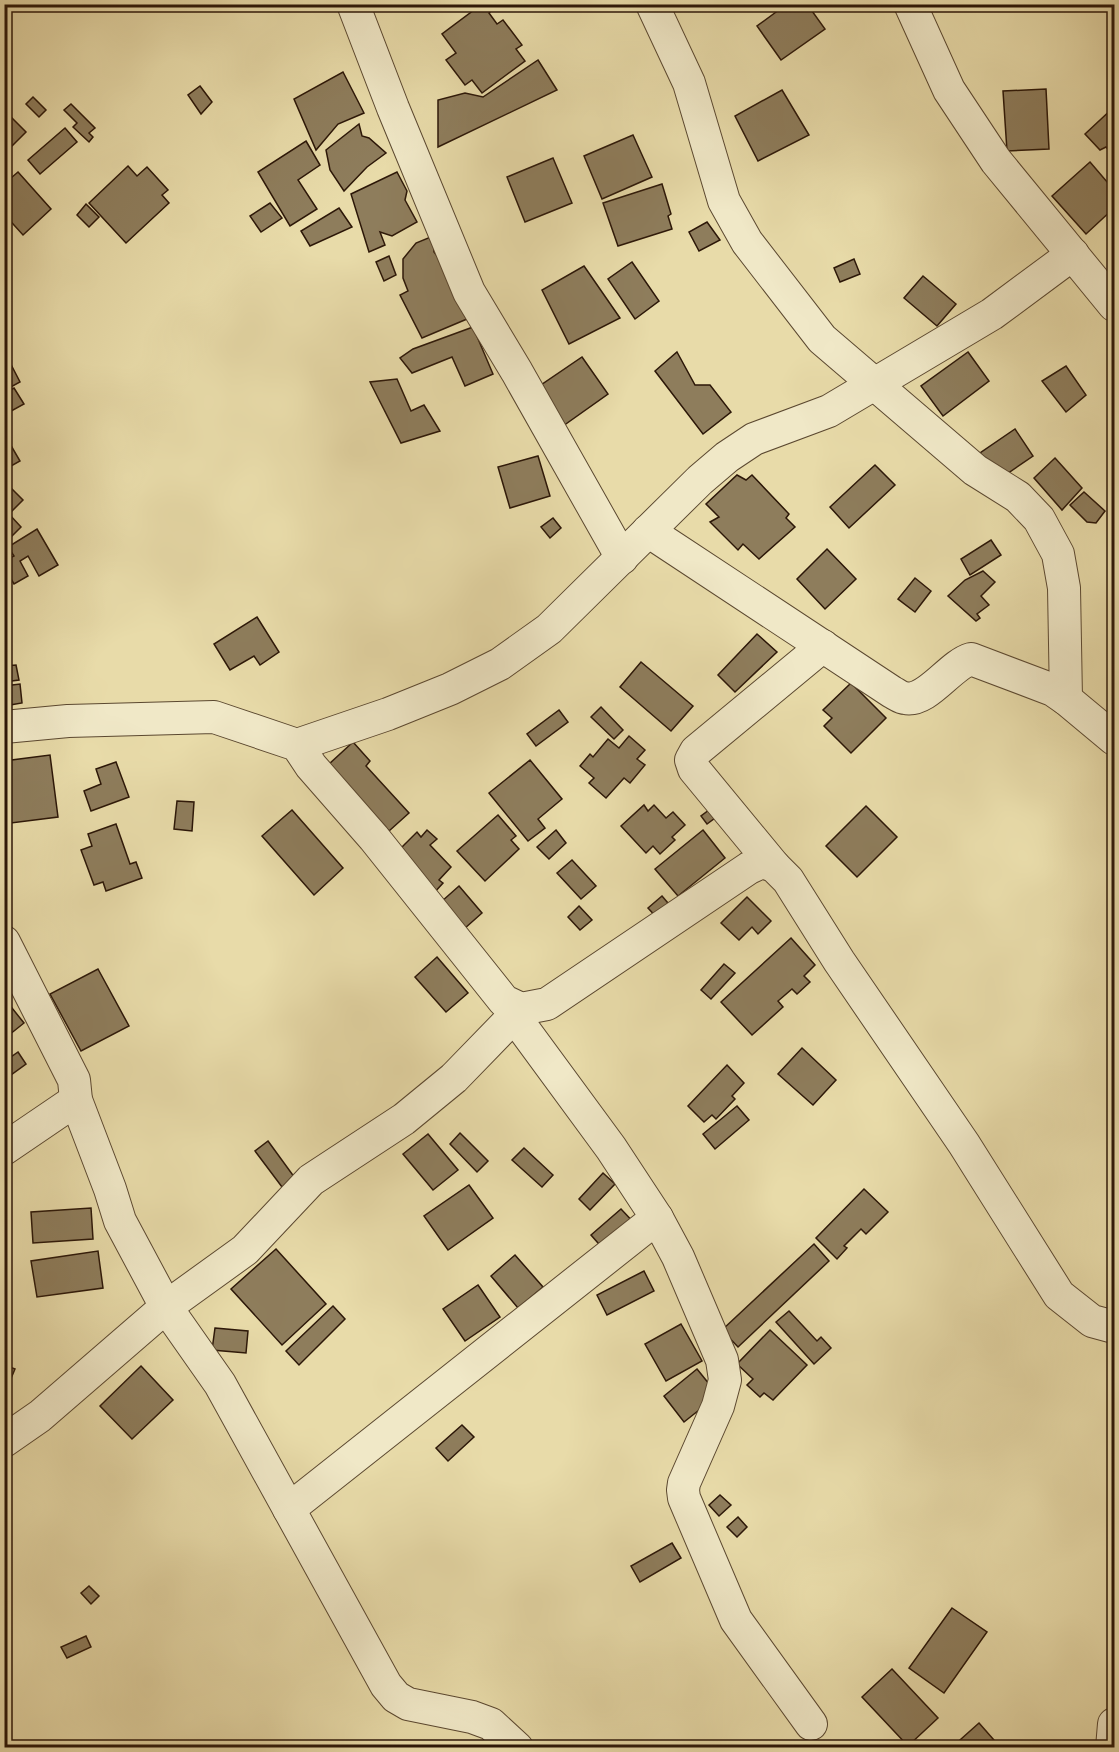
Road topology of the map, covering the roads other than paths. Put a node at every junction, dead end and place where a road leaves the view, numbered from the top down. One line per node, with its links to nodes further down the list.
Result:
1 (353, 4): 8 (street)
2 (652, 4): 6 (street)
3 (910, 4): 4 (street)
4 (1072, 254): 5 (street); 6 (street)
5 (1114, 305)
6 (874, 384): 7 (street); 10 (street)
7 (648, 531): 8 (street); 9 (street)
8 (622, 558): 13 (street)
9 (824, 646): 10 (street); 14 (street)
10 (1066, 699): 12 (street)
11 (4, 727): 13 (street)
12 (1114, 740)
13 (297, 746): 16 (street)
14 (774, 866): 16 (street); 21 (street)
15 (4, 942): 17 (street)
16 (517, 1012): 19 (street); 20 (street)
17 (76, 1100): 18 (street); 20 (street)
18 (4, 1149)
19 (657, 1218): 23 (street); 24 (street)
20 (166, 1307): 22 (street); 23 (street)
21 (1114, 1327)
22 (4, 1441)
23 (290, 1509): 26 (street)
24 (811, 1724)
25 (1114, 1724): 27 (street)
26 (517, 1748)
27 (1112, 1748)

